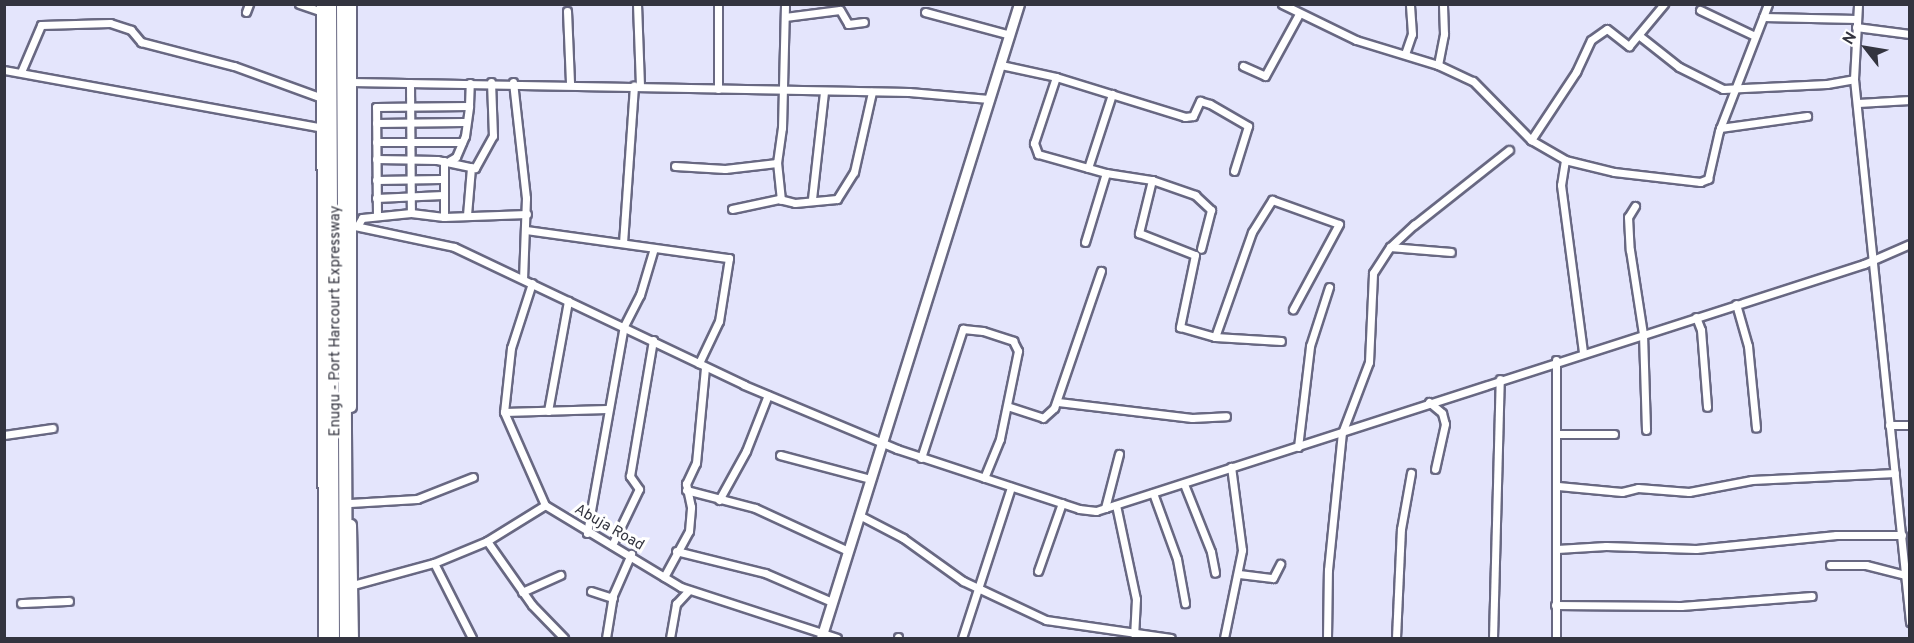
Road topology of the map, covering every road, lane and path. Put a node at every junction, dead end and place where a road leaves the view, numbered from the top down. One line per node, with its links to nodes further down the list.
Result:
1 (299, 4): 14 (street)
2 (343, 4): 195 (highway, Enugu - Port Harcourt Expressway)
3 (351, 4): 35 (main road, Enugu - Port Harcourt Expressway)
4 (637, 4): 41 (street)
5 (718, 4): 43 (street)
6 (786, 4): 19 (street)
7 (1019, 4): 24 (street)
8 (1282, 4): 18 (street)
9 (1410, 4): 27 (street)
10 (1443, 4): 29 (street)
11 (1664, 4): 26 (street)
12 (1768, 4): 20 (street)
13 (1858, 4): 22 (street)
14 (325, 7): 48 (main road, Enugu - Port Harcourt Expressway); 194 (highway, Enugu - Port Harcourt Expressway)
15 (1700, 10): 25 (street)
16 (567, 11): 40 (street)
17 (925, 12): 24 (street)
18 (1299, 14): 27 (street); 30 (street)
19 (785, 17): 21 (street); 44 (street)
20 (1763, 18): 22 (street); 25 (street)
21 (864, 22)
22 (1856, 23): 23 (street); 34 (street)
23 (1910, 34)
24 (1010, 35): 28 (street)
25 (1755, 36): 42 (street)
26 (1641, 37): 42 (street); 60 (street)
27 (1405, 54): 29 (street)
28 (1001, 65): 33 (street); 49 (street)
29 (1438, 65): 60 (street)
30 (1243, 66)
31 (4, 70): 32 (street)
32 (21, 72): 48 (street); 58 (street)
33 (1056, 78): 47 (street); 72 (street)
34 (1854, 78): 42 (street); 51 (street)
35 (351, 82): 36 (street); 91 (main road, Enugu - Port Harcourt Expressway)
36 (410, 82): 39 (street); 52 (street)
37 (491, 82): 38 (street); 39 (street); 71 (street)
38 (513, 82): 40 (street); 87 (street)
39 (470, 83): 53 (street)
40 (570, 83): 41 (street)
41 (637, 85): 43 (street); 94 (street)
42 (1736, 88): 59 (street)
43 (718, 89): 44 (street)
44 (781, 91): 45 (street); 69 (street)
45 (824, 92): 46 (street); 82 (street)
46 (872, 92): 49 (street); 83 (street)
47 (1113, 94): 72 (street); 73 (street)
48 (322, 98): 58 (main road, Enugu - Port Harcourt Expressway)
49 (989, 99): 136 (street)
50 (1910, 100): 51 (street)
51 (1858, 102): 100 (street)
52 (411, 106): 53 (street); 56 (street); 57 (street)
53 (469, 106): 55 (street)
54 (1807, 116): 59 (street)
55 (464, 122): 57 (street); 63 (street)
56 (376, 123): 57 (street); 62 (street)
57 (410, 123): 61 (street)
58 (323, 128): 193 (main road, Enugu - Port Harcourt Expressway)
59 (1720, 128): 67 (street)
60 (1531, 140): 67 (street)
61 (409, 141): 62 (street); 63 (street); 66 (street)
62 (376, 142): 65 (street)
63 (462, 142): 68 (street)
64 (1509, 150): 96 (street)
65 (376, 159): 66 (street); 77 (street)
66 (409, 159): 68 (street); 75 (street)
67 (1565, 160): 114 (street)
68 (446, 161): 71 (street); 76 (street)
69 (777, 162): 70 (street); 83 (street)
70 (675, 166)
71 (471, 167): 88 (street)
72 (1088, 168): 74 (street)
73 (1234, 171)
74 (1106, 173): 78 (street); 93 (street)
75 (409, 179): 76 (street); 77 (street); 81 (street)
76 (441, 179): 79 (street)
77 (375, 180): 80 (street)
78 (1152, 180): 98 (street); 111 (street)
79 (443, 195): 81 (street); 90 (street)
80 (376, 198): 81 (street); 89 (street)
81 (411, 198): 86 (street)
82 (812, 199)
83 (782, 200): 85 (street)
84 (1635, 206): 110 (street)
85 (732, 209)
86 (411, 213): 89 (street); 90 (street)
87 (527, 214): 88 (street); 92 (street)
88 (467, 215): 90 (street)
89 (377, 216): 91 (street)
90 (444, 217)
91 (354, 225): 102 (street); 154 (main road, Enugu - Port Harcourt Expressway)
92 (526, 230): 94 (street); 102 (street)
93 (1085, 242)
94 (623, 243): 97 (street)
95 (1910, 244): 100 (street)
96 (1390, 247): 99 (street); 132 (street)
97 (654, 248): 109 (street); 116 (street)
98 (1201, 249)
99 (1451, 252)
100 (1871, 260): 106 (street); 127 (street)
101 (1101, 271): 119 (street)
102 (523, 278): 103 (street)
103 (532, 283): 105 (street); 125 (street)
104 (1329, 287): 137 (street)
105 (568, 301): 109 (street); 124 (street)
106 (1736, 304): 108 (street); 130 (street)
107 (1293, 309): 111 (street)
108 (1696, 317): 110 (street); 122 (street)
109 (624, 326): 112 (street); 123 (street)
110 (1643, 334): 114 (street); 131 (street)
111 (1215, 337): 113 (street)
112 (653, 340): 116 (street); 163 (street)
113 (1281, 341)
114 (1583, 352): 115 (street)
115 (1556, 360): 117 (street); 133 (street)
116 (702, 365): 118 (street); 151 (street)
117 (1500, 379): 120 (street); 207 (street)
118 (768, 395): 136 (street); 153 (street)
119 (1058, 402): 121 (street); 126 (street)
120 (1429, 402): 132 (street); 142 (street)
121 (1007, 406): 140 (street); 146 (street)
122 (1707, 407)
123 (608, 410): 124 (street); 160 (street)
124 (548, 411): 125 (street)
125 (504, 412): 156 (street)
126 (1226, 416)
127 (1889, 425): 128 (street); 143 (street)
128 (1910, 425)
129 (52, 428): 135 (street)
130 (1756, 428)
131 (1646, 430)
132 (1342, 433): 137 (street); 205 (street)
133 (1559, 434): 134 (street); 149 (street)
134 (1614, 434)
135 (4, 435)
136 (883, 442): 140 (street); 147 (street)
137 (1298, 447): 141 (street)
138 (1119, 454): 158 (street)
139 (780, 455): 147 (street)
140 (921, 458): 146 (street)
141 (1231, 467): 148 (street); 173 (street)
142 (1435, 469)
143 (1894, 472): 149 (street); 161 (street)
144 (1411, 473): 206 (street)
145 (473, 477): 154 (street)
146 (984, 478): 150 (street)
147 (871, 479): 159 (street)
148 (1184, 484): 152 (street); 172 (street)
149 (1558, 486): 164 (street)
150 (1011, 487): 155 (street); 178 (street)
151 (686, 490): 153 (street); 165 (street)
152 (1153, 493): 157 (street); 187 (street)
153 (719, 500): 166 (street)
154 (350, 503): 177 (main road, Enugu - Port Harcourt Expressway)
155 (1062, 503): 158 (street); 171 (street)
156 (545, 505): 160 (street, Abuja Road); 162 (street)
157 (1116, 505): 158 (street); 192 (street)
158 (1105, 508)
159 (859, 515): 166 (street); 178 (street)
160 (587, 534): 163 (street, Abuja Road)
161 (1902, 535): 164 (street); 175 (street)
162 (487, 541): 168 (street); 181 (street)
163 (612, 545): 167 (street, Abuja Road)
164 (1557, 549): 188 (street)
165 (676, 551): 176 (street); 185 (street)
166 (848, 551): 185 (street)
167 (631, 554): 176 (street, Abuja Road); 183 (street)
168 (434, 563): 177 (street); 197 (street)
169 (1280, 564): 173 (street)
170 (1830, 565): 175 (street)
171 (1038, 571)
172 (1215, 573)
173 (1239, 574): 204 (street)
174 (560, 575): 181 (street)
175 (1905, 575): 189 (street)
176 (664, 577): 179 (street, Abuja Road)
177 (353, 585): 196 (main road, Enugu - Port Harcourt Expressway)
178 (981, 589): 192 (street); 202 (street)
179 (689, 590): 191 (street, Abuja Road); 200 (street)
180 (591, 591): 183 (street)
181 (522, 592): 198 (street)
182 (1812, 596): 188 (street)
183 (613, 598): 199 (street)
184 (69, 601): 186 (street)
185 (832, 602): 191 (street)
186 (21, 603)
187 (1185, 603)
188 (1556, 605): 208 (street)
189 (1909, 605): 190 (street)
190 (1910, 622)
191 (821, 636): 201 (street, Abuja Road)
192 (1137, 636): 203 (street)
193 (324, 639)
194 (333, 639)
195 (346, 639)
196 (353, 639)
197 (472, 639)
198 (564, 639)
199 (606, 639)
200 (670, 639)
201 (837, 639)
202 (962, 639)
203 (1171, 639)
204 (1224, 639)
205 (1327, 639)
206 (1396, 639)
207 (1493, 639)
208 (1556, 639)

